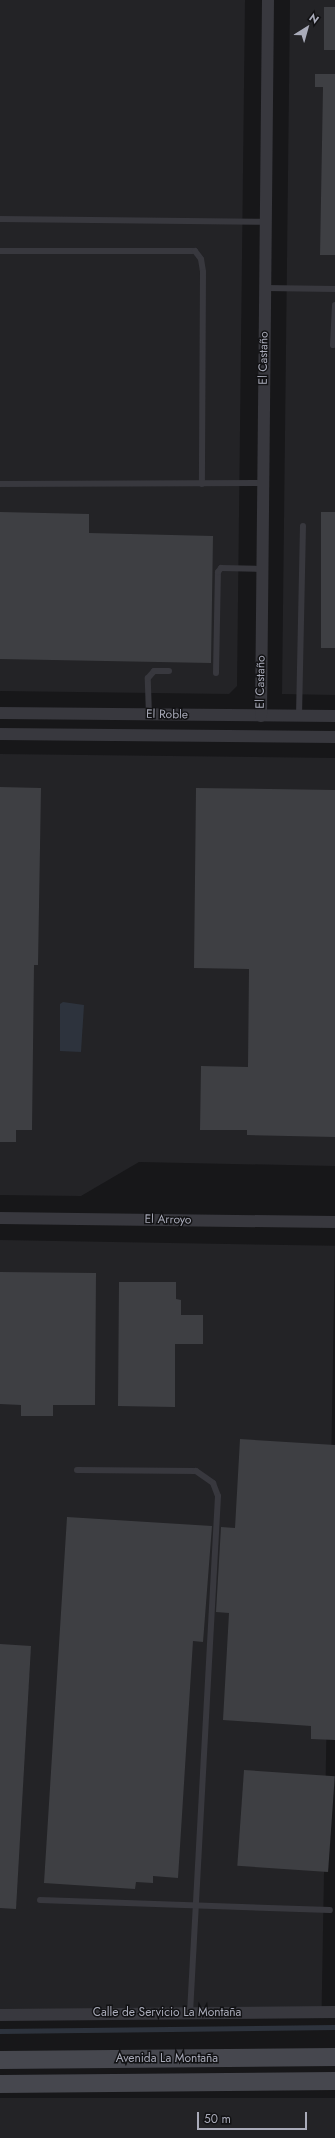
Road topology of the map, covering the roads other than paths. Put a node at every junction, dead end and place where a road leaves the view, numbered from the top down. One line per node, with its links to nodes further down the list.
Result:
1 (268, 0): 3 (street, El Castaño)
2 (0, 219): 3 (lane)
3 (266, 222): 5 (street, El Castaño)
4 (0, 251): 11 (lane)
5 (265, 288): 6 (lane); 9 (street, El Castaño)
6 (335, 289)
7 (335, 304): 8 (lane)
8 (333, 345)
9 (263, 483): 11 (lane); 13 (street, El Castaño)
10 (0, 484): 11 (lane)
11 (202, 484)
12 (303, 526): 20 (lane)
13 (262, 569): 15 (lane); 19 (street, El Castaño)
14 (169, 671): 18 (lane)
15 (216, 673)
16 (0, 713): 17 (street, El Roble)
17 (19, 713): 18 (street, El Roble); 23 (street)
18 (149, 715): 19 (street, El Roble)
19 (261, 716): 20 (street, El Roble)
20 (299, 716): 21 (street, El Roble)
21 (335, 716)
22 (0, 734): 23 (street, El Roble)
23 (19, 734): 24 (street, El Roble)
24 (335, 737)
25 (0, 1218): 26 (street, El Arroyo)
26 (335, 1222)
27 (77, 1470): 29 (lane)
28 (40, 1900): 29 (lane)
29 (196, 1906): 30 (lane); 31 (lane)
30 (330, 1910)
31 (190, 2012): 32 (street, Calle de Servicio La Montaña); 33 (street, Calle de Servicio La Montaña)
32 (335, 2012)
33 (0, 2015)
34 (335, 2057): 35 (main road, Avenida La Montaña)
35 (0, 2060)
36 (335, 2081): 37 (main road, Avenida La Montaña)
37 (0, 2084)

